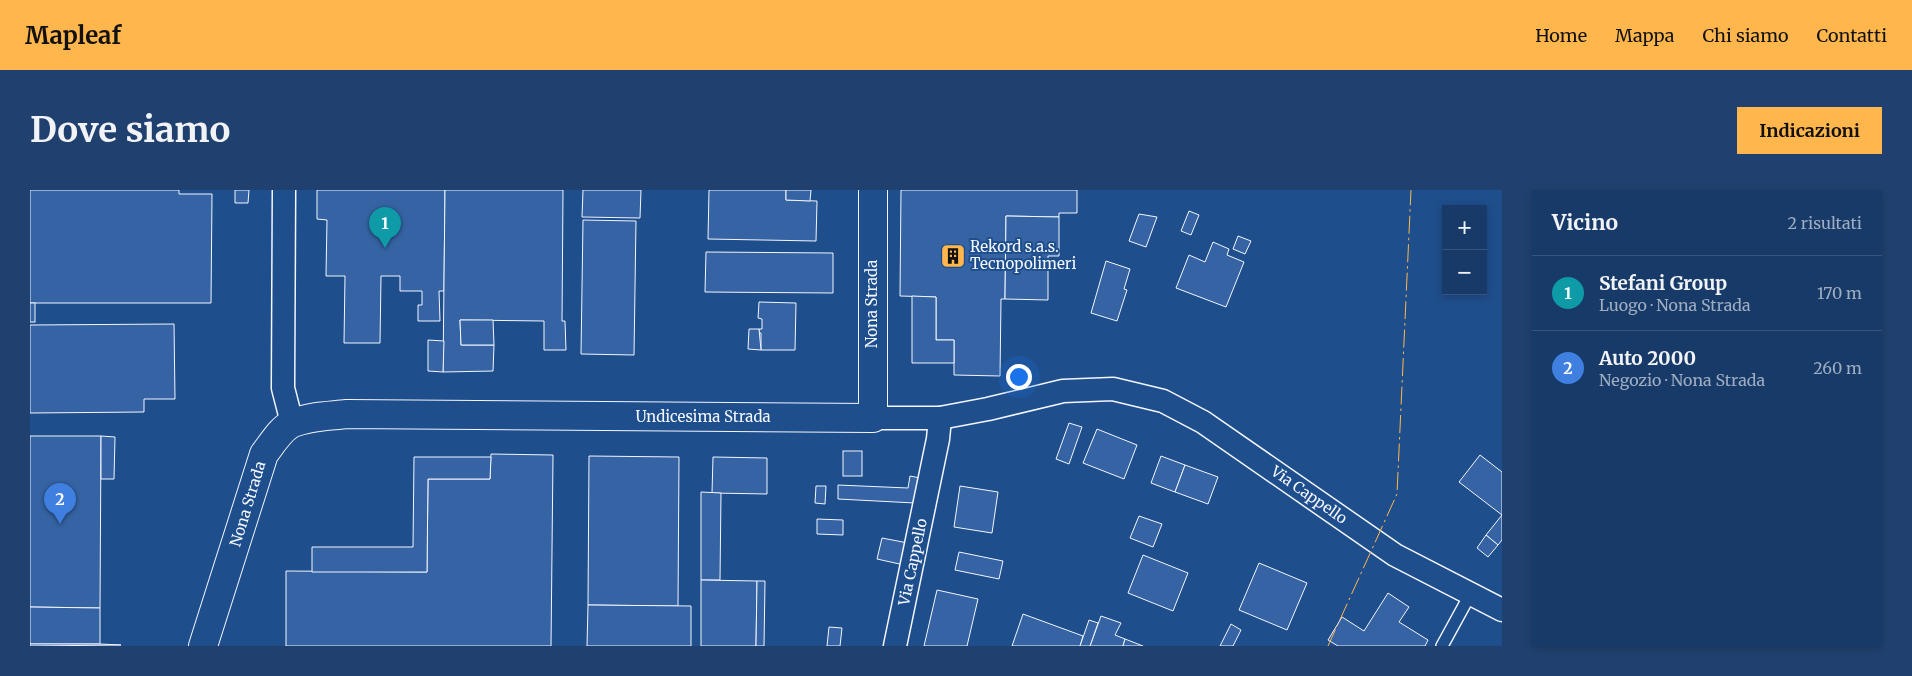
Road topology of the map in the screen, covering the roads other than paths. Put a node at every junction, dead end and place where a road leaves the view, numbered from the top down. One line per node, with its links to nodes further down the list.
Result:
1 (284, 190): 6 (street)
2 (873, 190): 4 (street, Nona Strada)
3 (1113, 388): 5 (street, Undicesima Strada); 7 (street, Via Cappello)
4 (873, 418): 5 (street, Undicesima Strada); 6 (street, Undicesima Strada)
5 (940, 418): 10 (street, Via Cappello)
6 (292, 423): 9 (street, Nona Strada)
7 (1470, 593): 8 (street, Via Cappello); 11 (lane)
8 (1502, 610)
9 (203, 646)
10 (895, 646)
11 (1442, 646)

